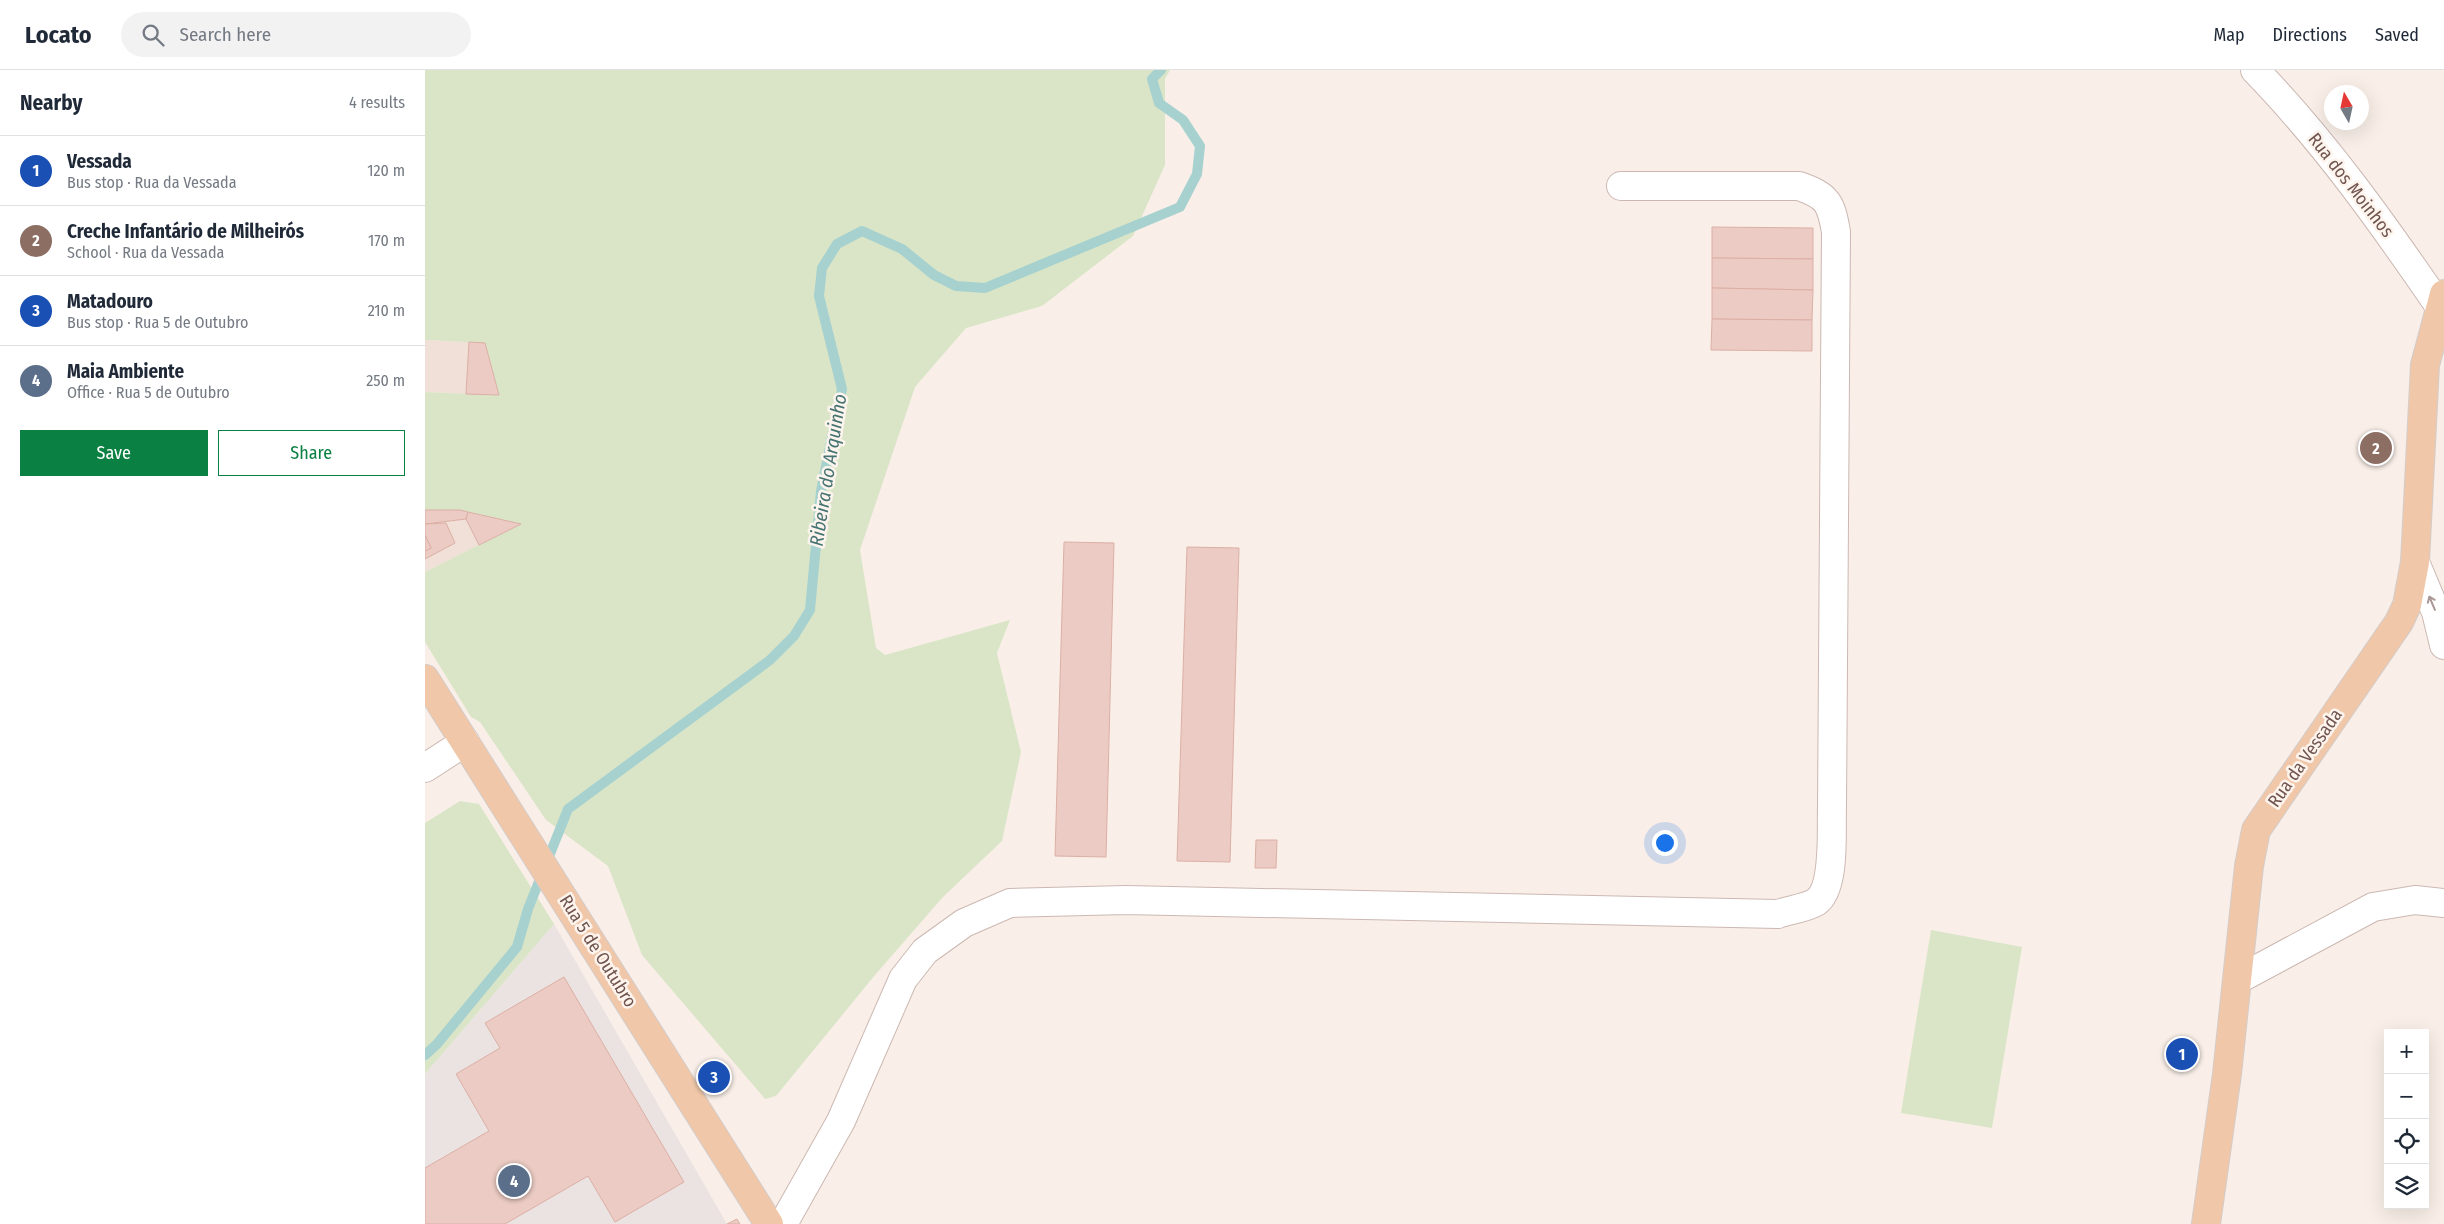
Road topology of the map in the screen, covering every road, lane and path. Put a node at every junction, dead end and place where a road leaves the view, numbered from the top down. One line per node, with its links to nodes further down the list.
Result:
1 (2255, 70): 3 (street, Rua dos Moinhos)
2 (1621, 186): 12 (street)
3 (2442, 301): 4 (main road, Rua da Vessada)
4 (2415, 562): 5 (street, one-way to 4); 10 (main road, Rua da Vessada)
5 (2444, 644)
6 (425, 680): 7 (main road, Rua 5 de Outubro)
7 (465, 742): 8 (street); 11 (main road, Rua 5 de Outubro)
8 (425, 768)
9 (2444, 903): 10 (street)
10 (2237, 980): 13 (main road, Rua da Vessada)
11 (769, 1224)
12 (783, 1224)
13 (2206, 1224)

